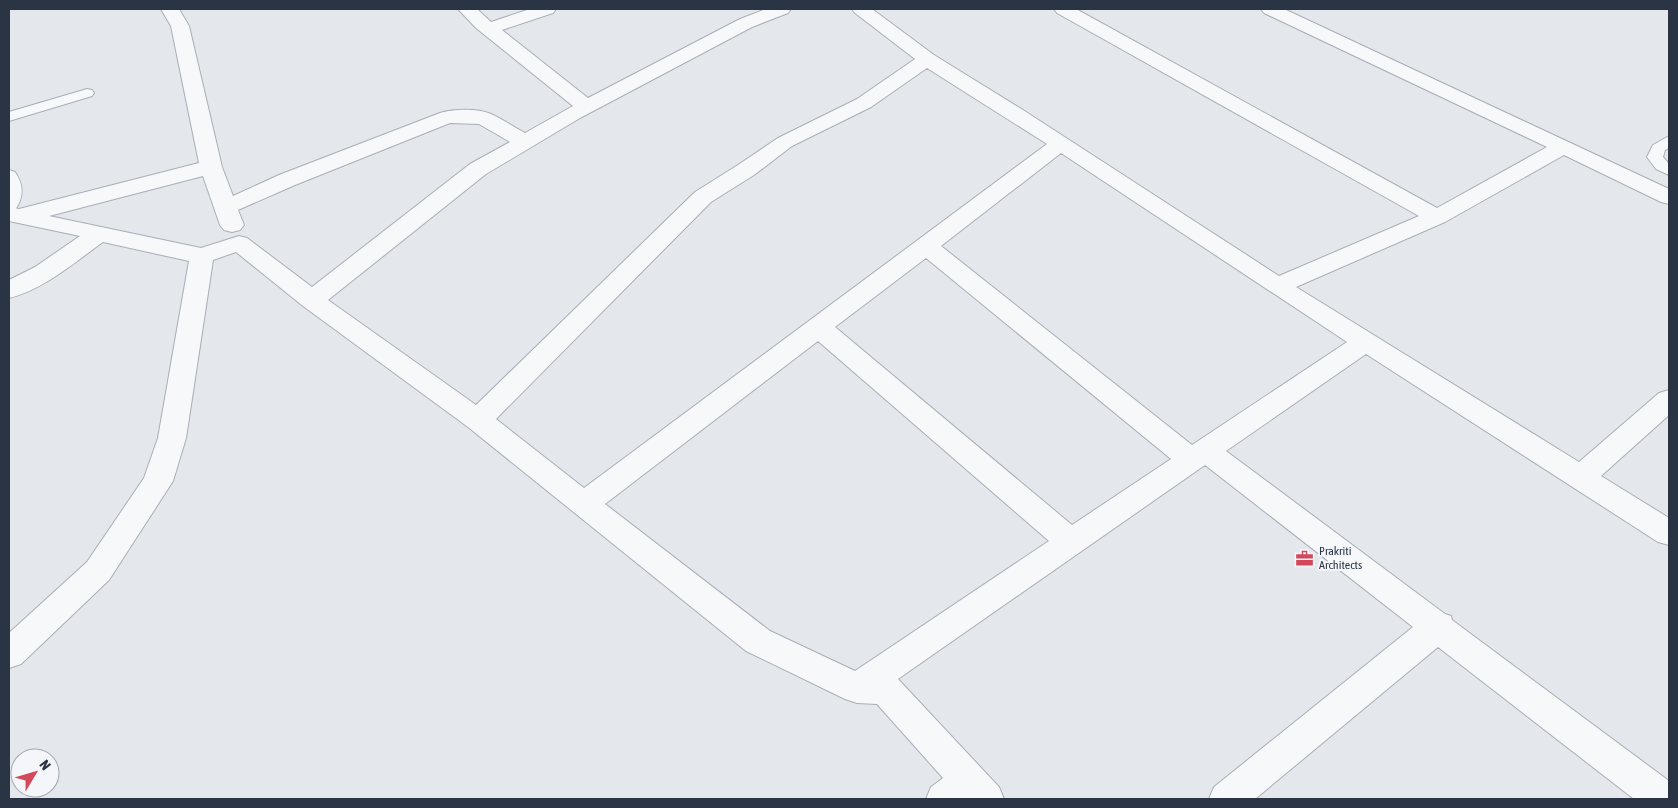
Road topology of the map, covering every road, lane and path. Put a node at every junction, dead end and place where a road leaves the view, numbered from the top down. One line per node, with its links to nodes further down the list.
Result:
1 (170, 9): 17 (street)
2 (466, 9): 8 (street)
3 (547, 9): 8 (street)
4 (782, 9): 11 (street)
5 (861, 9): 9 (street)
6 (1063, 9): 23 (street)
7 (1270, 9): 16 (street)
8 (488, 29): 11 (street)
9 (927, 59): 15 (street); 34 (street)
10 (87, 93): 12 (lane)
11 (587, 107): 14 (street)
12 (9, 116)
13 (1669, 141): 18 (lane)
14 (526, 142): 21 (street); 30 (street)
15 (1060, 144): 26 (street); 28 (street)
16 (1563, 147): 20 (street); 23 (street)
17 (211, 167): 21 (street); 22 (street)
18 (1669, 170)
19 (9, 175): 22 (lane)
20 (1669, 197)
21 (226, 207): 25 (street)
22 (13, 212): 24 (street)
23 (1437, 217): 28 (street)
24 (99, 234): 27 (street); 29 (street)
25 (239, 243): 27 (street); 30 (street)
26 (925, 245): 31 (street); 35 (street)
27 (202, 256): 41 (street)
28 (1277, 286): 32 (street)
29 (9, 290)
30 (312, 300): 34 (street)
31 (817, 326): 37 (street); 39 (street)
32 (1366, 342): 35 (street); 36 (street)
33 (1669, 400): 36 (street)
34 (478, 420): 37 (street)
35 (1199, 455): 39 (street); 40 (street)
36 (1580, 477): 38 (street)
37 (584, 504): 42 (street)
38 (1669, 533)
39 (1071, 542): 42 (street)
40 (1439, 626): 44 (street); 45 (street)
41 (9, 654)
42 (857, 688): 43 (street)
43 (966, 793)
44 (1227, 799)
45 (1663, 799)

